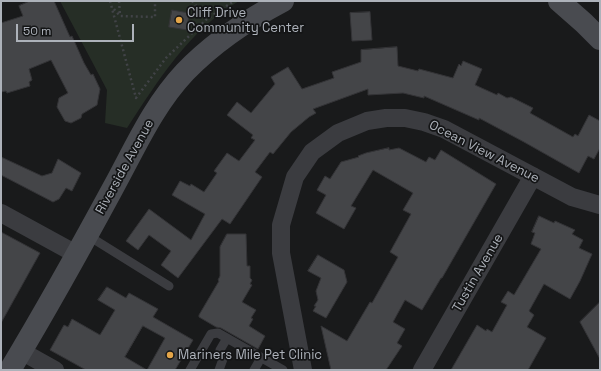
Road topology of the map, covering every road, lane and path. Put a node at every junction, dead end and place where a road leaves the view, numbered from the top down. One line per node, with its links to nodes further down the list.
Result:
1 (110, 1): 8 (path)
2 (120, 1): 9 (path)
3 (155, 1): 9 (path)
4 (192, 1): 10 (path)
5 (234, 1): 10 (path)
6 (283, 1): 15 (main road, Riverside Avenue)
7 (559, 1): 11 (main road)
8 (112, 8): 9 (path); 10 (path)
9 (120, 16)
10 (207, 19)
11 (600, 39)
12 (533, 176): 13 (street, Ocean View Avenue); 26 (street, Ocean View Avenue); 27 (street, Tustin Avenue)
13 (600, 205)
14 (1, 213): 15 (street)
15 (82, 245): 16 (lane); 18 (main road, Riverside Avenue)
16 (169, 286)
17 (227, 338): 19 (lane); 22 (lane); 23 (lane)
18 (21, 351): 20 (main road, Riverside Avenue); 21 (street)
19 (261, 358): 24 (lane); 25 (lane)
20 (10, 370)
21 (54, 370)
22 (190, 370)
23 (219, 370)
24 (254, 370)
25 (283, 370)
26 (303, 370)
27 (422, 370)

